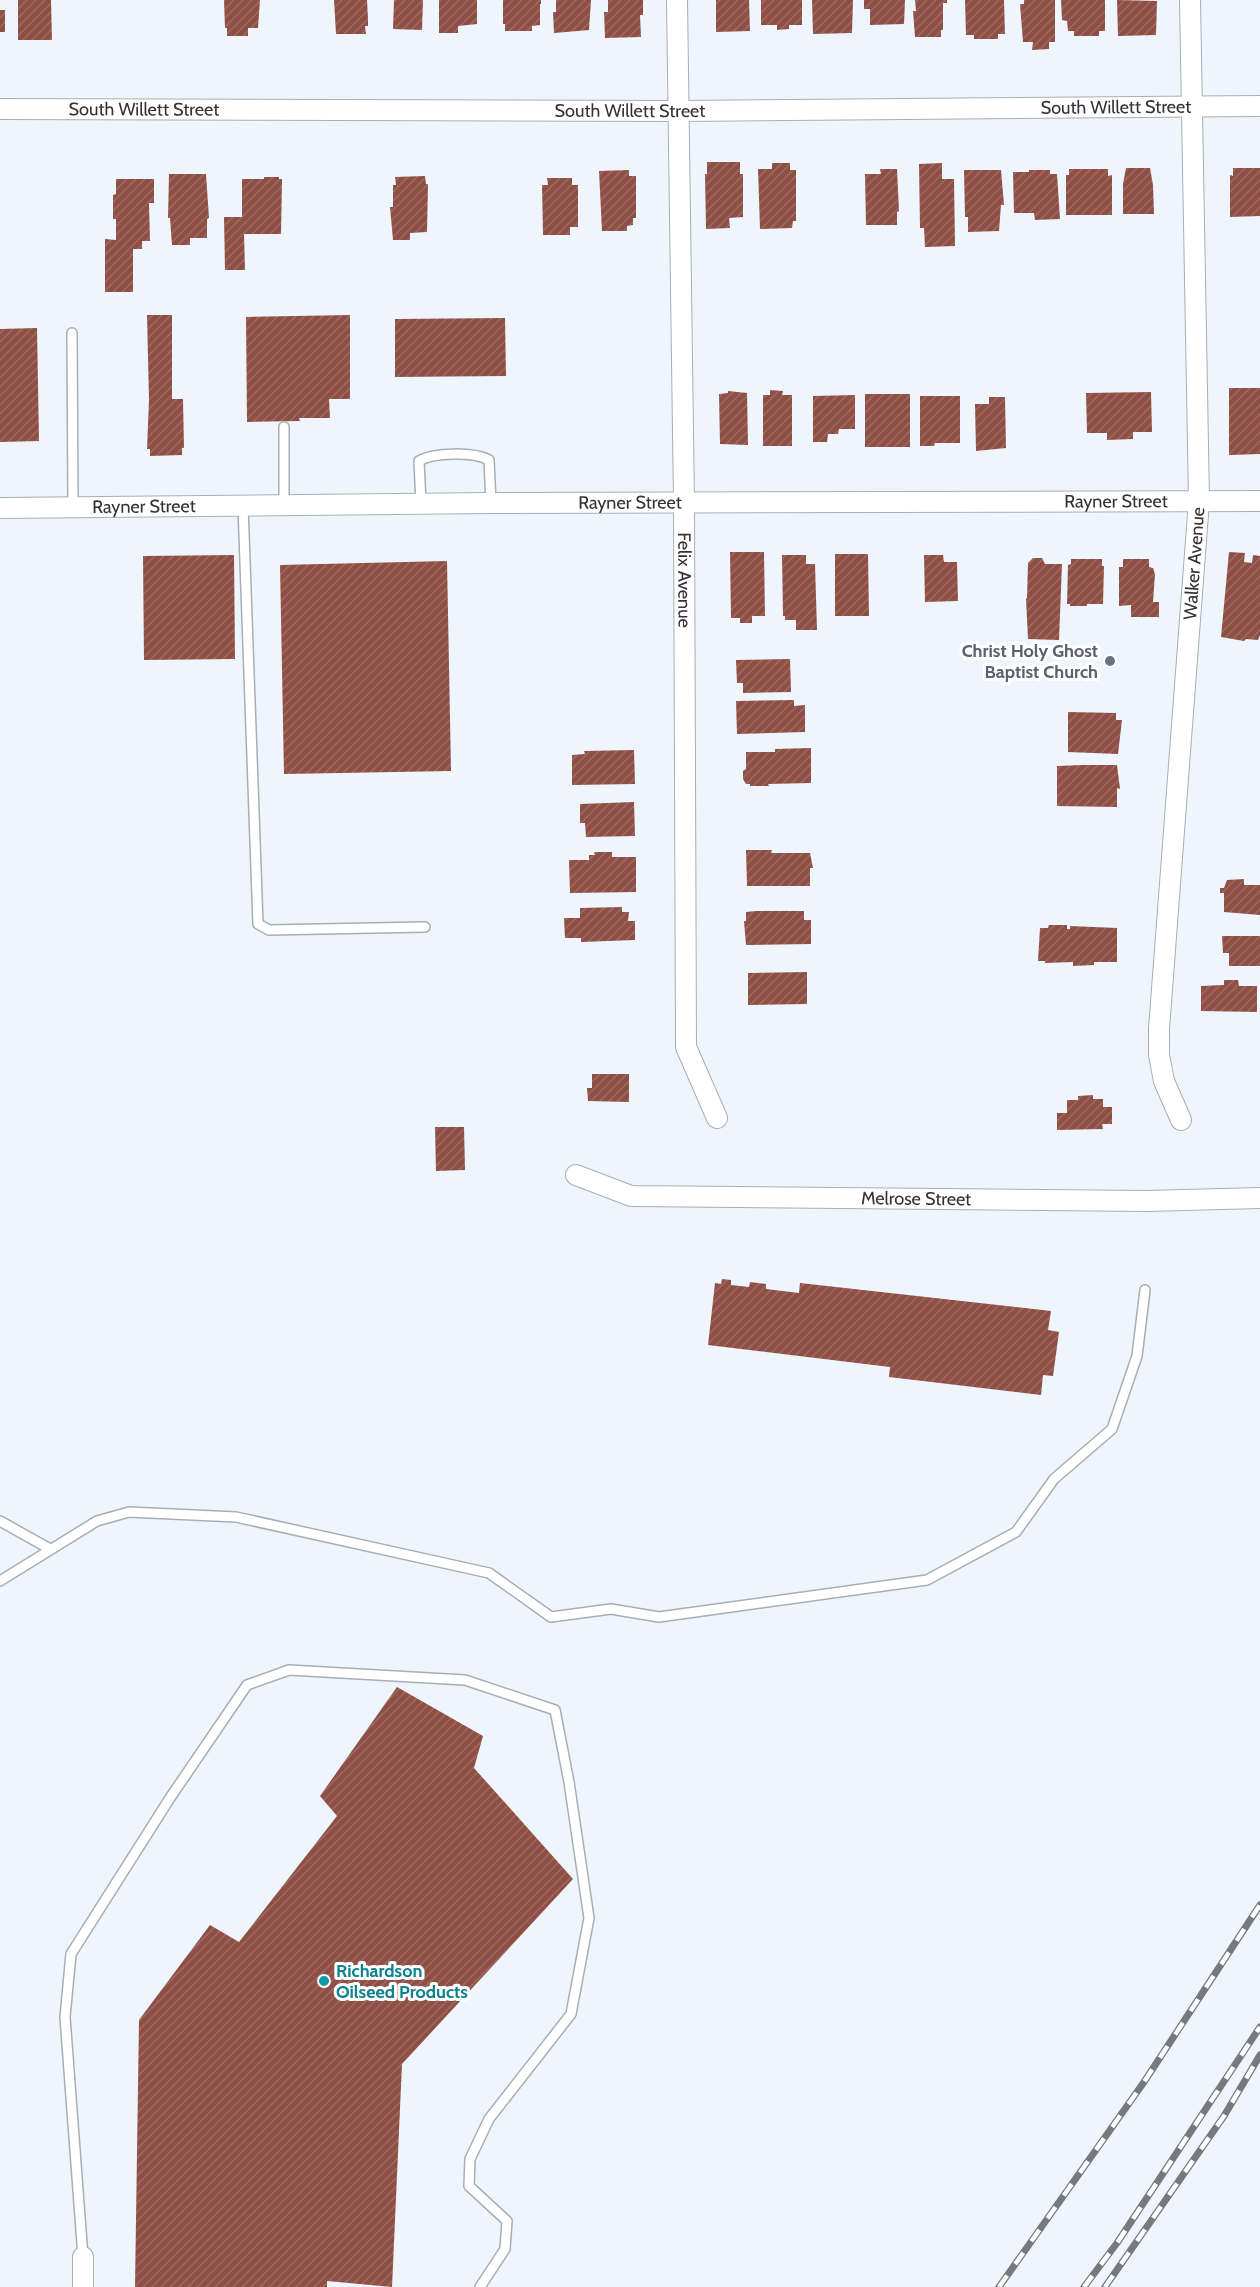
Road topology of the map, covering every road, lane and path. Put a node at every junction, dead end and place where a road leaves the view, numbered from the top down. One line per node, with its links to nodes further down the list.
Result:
1 (677, 0): 6 (street, Felix Avenue)
2 (1190, 0): 4 (street, Walker Avenue)
3 (1260, 106): 4 (street, South Willett Street)
4 (1191, 107): 6 (street, South Willett Street); 9 (street, Walker Avenue)
5 (0, 109): 6 (street, South Willett Street)
6 (679, 111): 12 (street, Felix Avenue)
7 (72, 333): 17 (lane)
8 (284, 428): 15 (lane)
9 (1199, 501): 10 (street, Rayner Street); 12 (street, Rayner Street); 20 (street, Walker Avenue)
10 (1260, 501)
11 (491, 503): 12 (street, Rayner Street); 13 (street, Rayner Street); 13 (lane)
12 (684, 503): 19 (street, Felix Avenue)
13 (421, 504): 15 (street, Rayner Street)
14 (243, 506): 15 (street, Rayner Street); 17 (street, Rayner Street); 18 (lane)
15 (284, 506)
16 (0, 508): 17 (street, Rayner Street)
17 (73, 508)
18 (425, 927)
19 (717, 1118)
20 (1181, 1120)
21 (576, 1175): 22 (street, Melrose Street)
22 (1260, 1198)
23 (1145, 1290): 25 (lane)
24 (0, 1521): 25 (lane)
25 (50, 1549): 26 (lane)
26 (0, 1581)
27 (83, 2257): 28 (street); 29 (lane)
28 (83, 2287)
29 (480, 2287)

